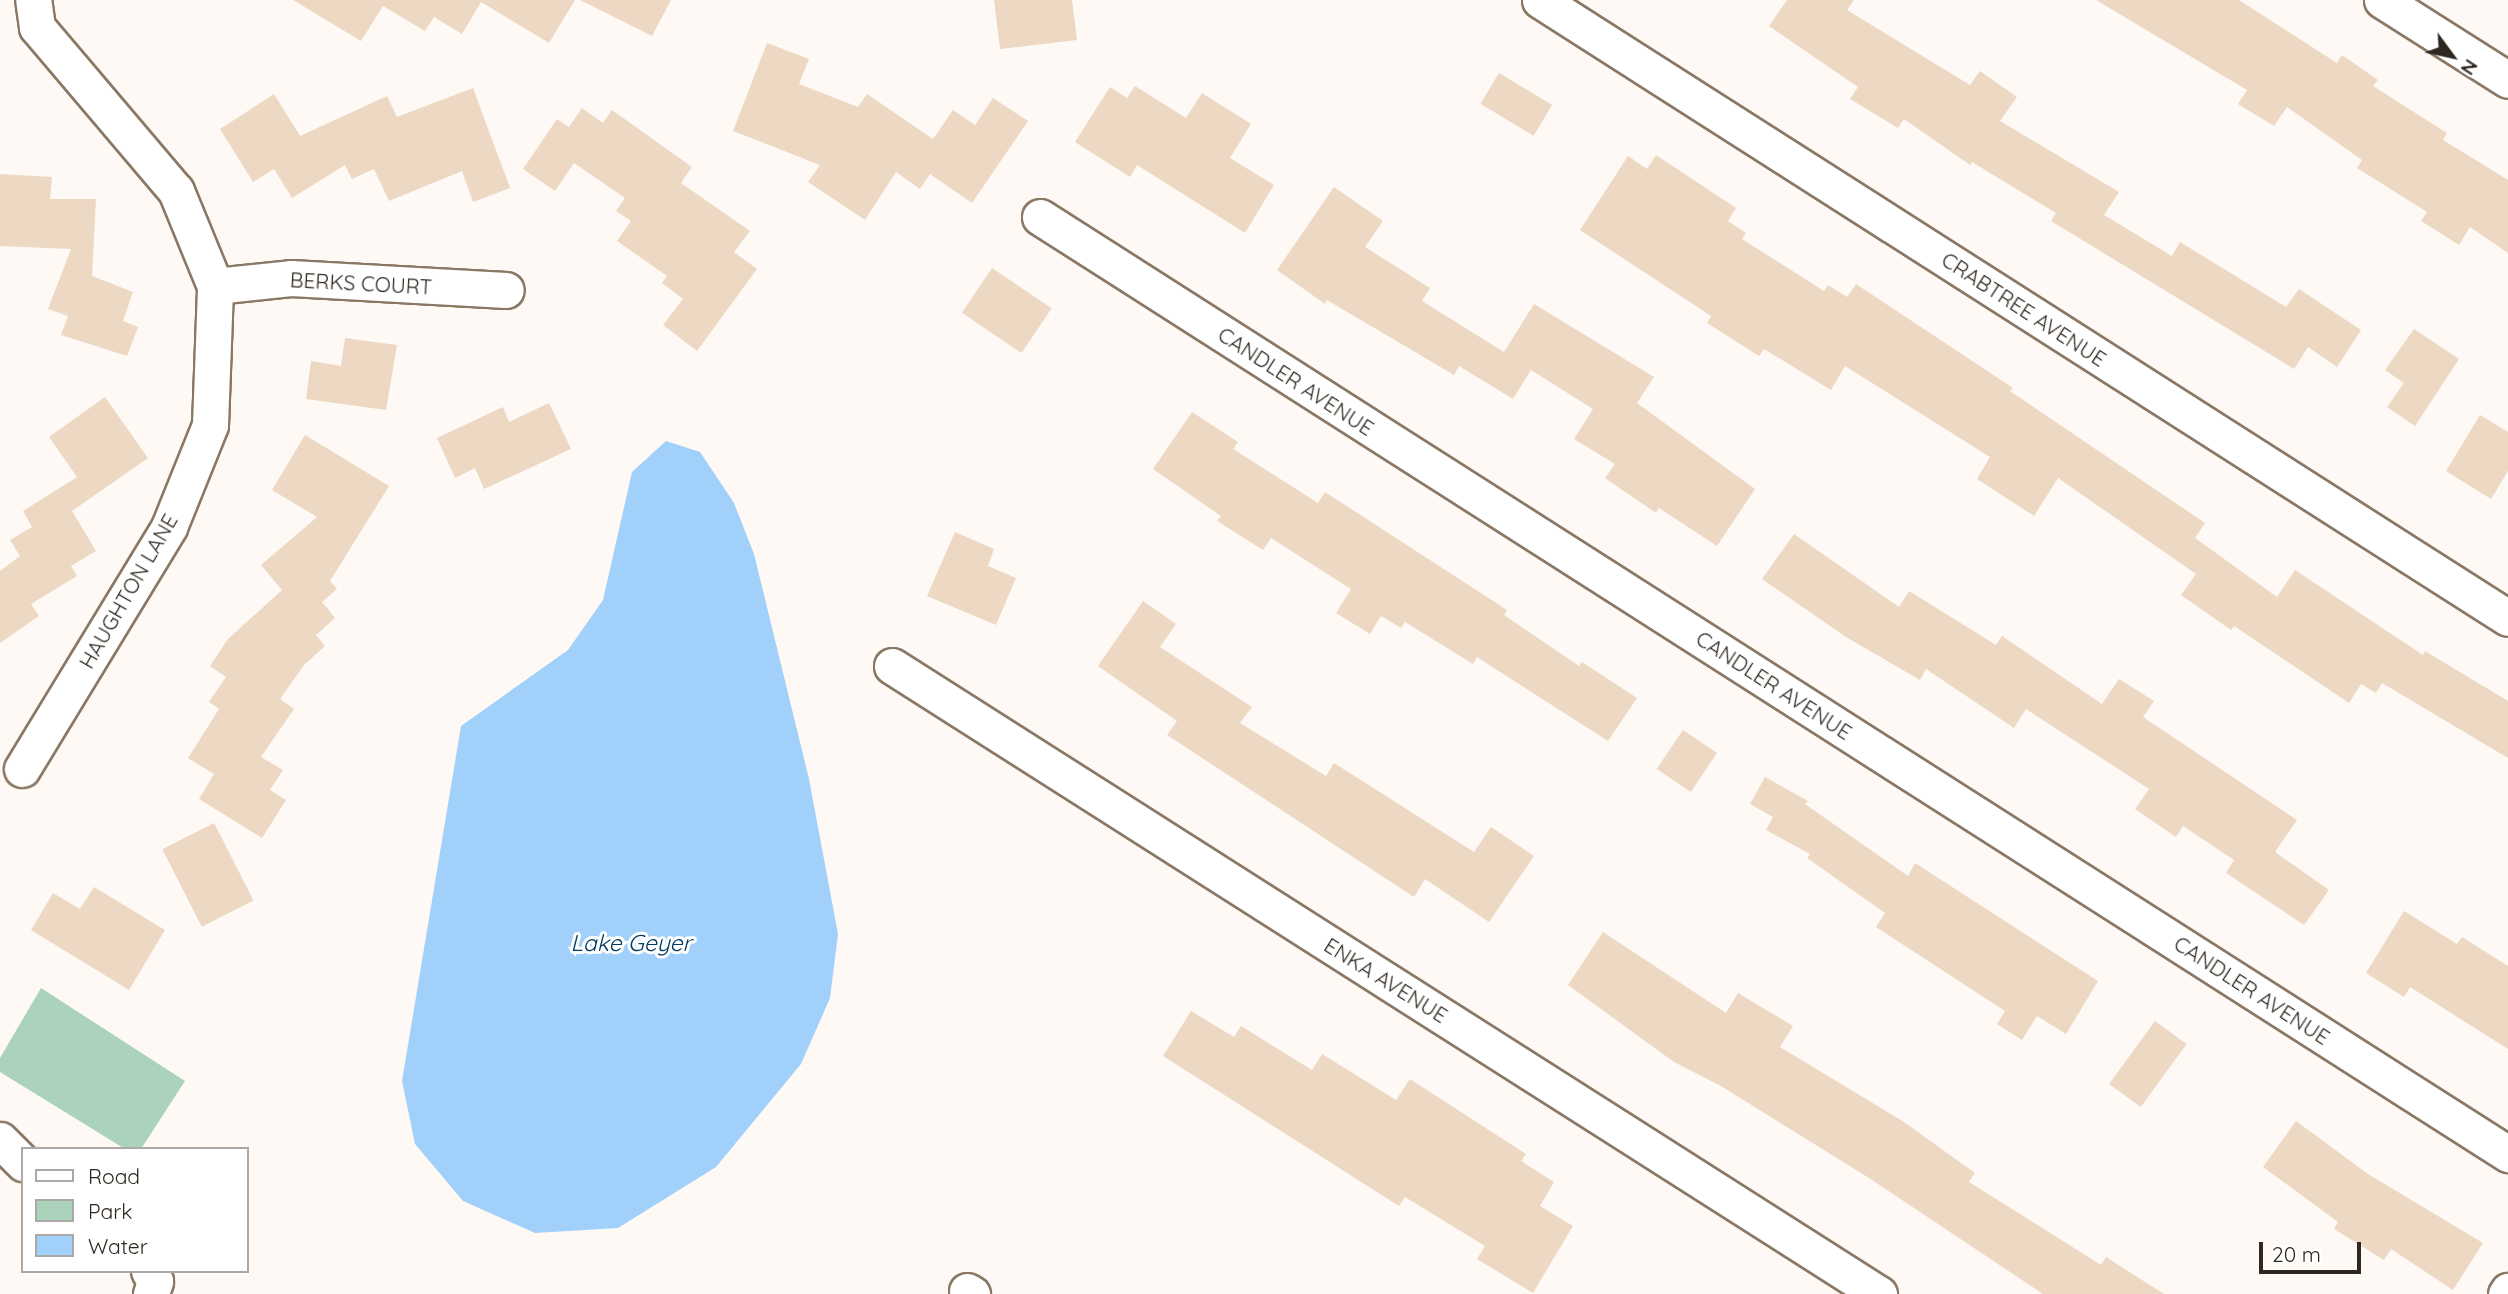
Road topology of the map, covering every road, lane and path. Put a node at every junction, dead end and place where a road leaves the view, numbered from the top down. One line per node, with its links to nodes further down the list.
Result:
1 (33, 0): 6 (street, HAUGHTON LANE)
2 (1539, 0): 8 (street, CRABTREE AVENUE)
3 (2382, 0): 4 (street)
4 (2508, 80)
5 (1040, 217): 12 (street, CANDLER AVENUE)
6 (215, 286): 7 (street, BERKS COURT); 10 (street, HAUGHTON LANE)
7 (506, 290)
8 (2508, 618)
9 (892, 666): 16 (street, ENKA AVENUE)
10 (22, 769)
11 (0, 1140): 13 (street)
12 (2508, 1154)
13 (21, 1161)
14 (150, 1273): 15 (street)
15 (151, 1294)
16 (1879, 1294)

